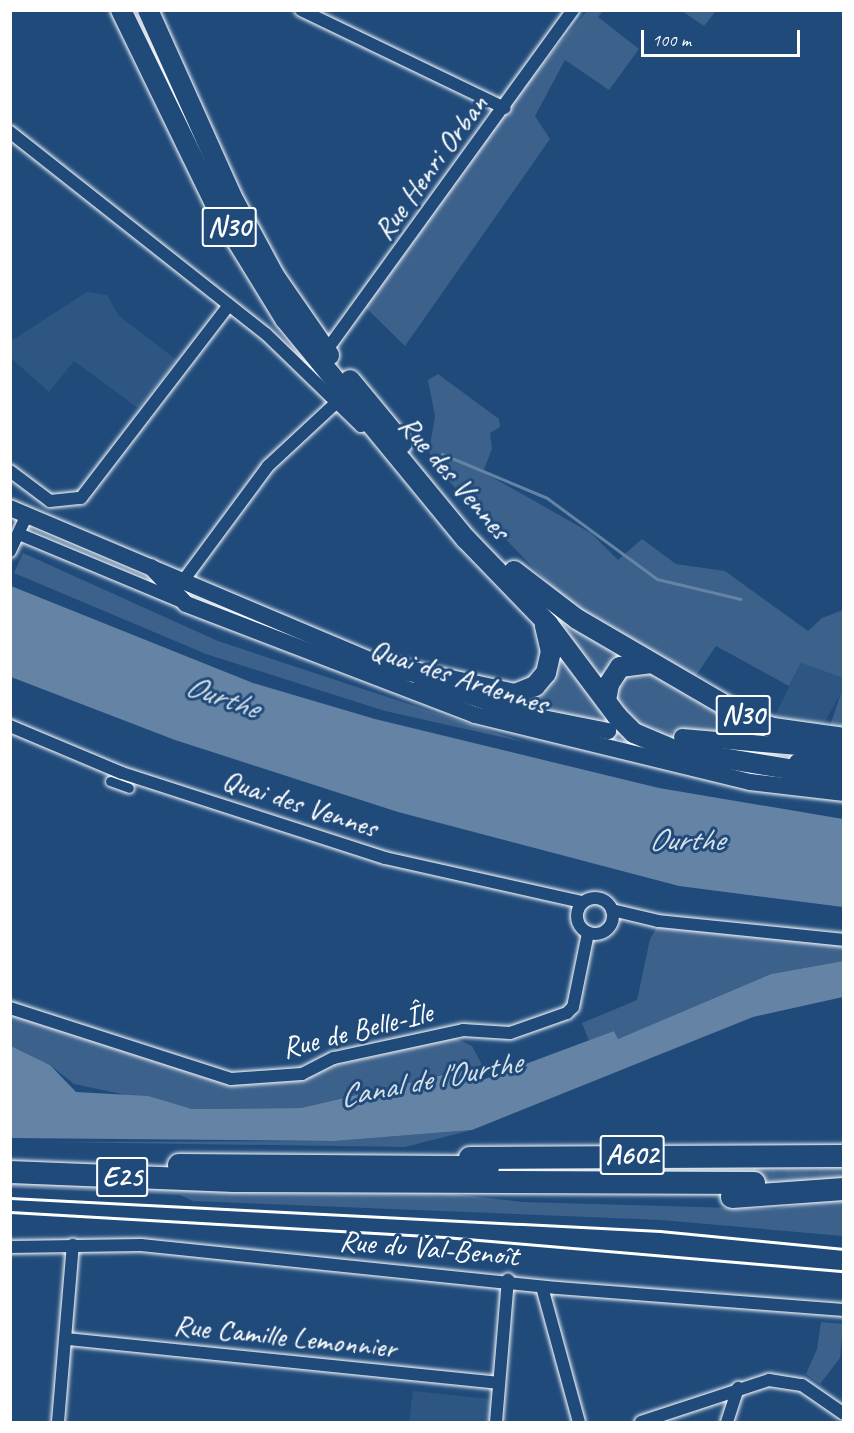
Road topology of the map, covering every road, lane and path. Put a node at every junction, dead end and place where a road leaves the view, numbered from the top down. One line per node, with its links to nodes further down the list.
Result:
1 (122, 10): 10 (main road, N30)
2 (148, 10): 8 (main road, N30)
3 (301, 10): 5 (street)
4 (573, 10): 5 (street, Rue Henri Orban)
5 (505, 108): 8 (street, Rue Henri Orban)
6 (10, 132): 7 (street, Rue des Vennes)
7 (229, 305): 9 (street, Rue des Vennes); 11 (street)
8 (326, 351): 21 (main road, Rue des Vennes / N30)
9 (338, 401): 10 (street, Rue des Vennes); 17 (street)
10 (369, 424): 19 (main road, Rue des Vennes / N30)
11 (10, 471)
12 (10, 508): 13 (main road, Quai des Ardennes)
13 (27, 515): 14 (street); 16 (main road, Quai des Ardennes)
14 (19, 534): 15 (street); 18 (street, Quai des Ardennes)
15 (10, 551)
16 (151, 567): 17 (main road, Quai des Ardennes); 18 (main road, Quai des Ardennes)
17 (183, 581): 20 (main road, Quai des Ardennes)
18 (180, 601): 29 (main road, Quai des Ardennes)
19 (542, 617): 20 (main road); 22 (main road, Rue des Vennes / N30)
20 (377, 663): 24 (main road, Quai des Ardennes)
21 (652, 663): 22 (main road); 25 (main road, Rue des Vennes / N30)
22 (606, 700): 26 (main road, Rue des Vennes / N30)
23 (10, 726): 34 (street, Quai des Vennes)
24 (608, 731)
25 (843, 738)
26 (679, 744): 27 (main road); 28 (main road); 30 (main road, Rue des Vennes / N30)
27 (843, 751)
28 (843, 766)
29 (729, 776): 30 (main road, Quai des Ardennes); 33 (main road, Quai des Ardennes)
30 (843, 779)
31 (110, 781): 32 (street)
32 (129, 788)
33 (843, 793)
34 (582, 902): 35 (street); 36 (street)
35 (612, 909): 36 (street); 37 (street)
36 (588, 933): 38 (street, Rue de Belle-Île)
37 (843, 940)
38 (10, 1008)
39 (843, 1156): 42 (highway, A602)
40 (10, 1157): 42 (highway, E25)
41 (10, 1172): 42 (highway, E25)
42 (428, 1174): 43 (highway, E25); 44 (highway, A602)
43 (754, 1177)
44 (843, 1189)
45 (73, 1245): 46 (street, Rue du Val-Benoît); 47 (street, Rue du Val-Benoît); 50 (street)
46 (10, 1247)
47 (508, 1280): 48 (street, Rue du Val-Benoît); 51 (street)
48 (542, 1287): 49 (street, Rue du Val-Benoît); 56 (street)
49 (843, 1310)
50 (67, 1339): 51 (street, Rue Camille Lemonnier); 54 (street)
51 (499, 1383): 55 (street)
52 (738, 1388): 53 (street); 57 (street); 58 (street)
53 (843, 1414)
54 (58, 1422)
55 (496, 1422)
56 (579, 1422)
57 (641, 1422)
58 (728, 1422)

